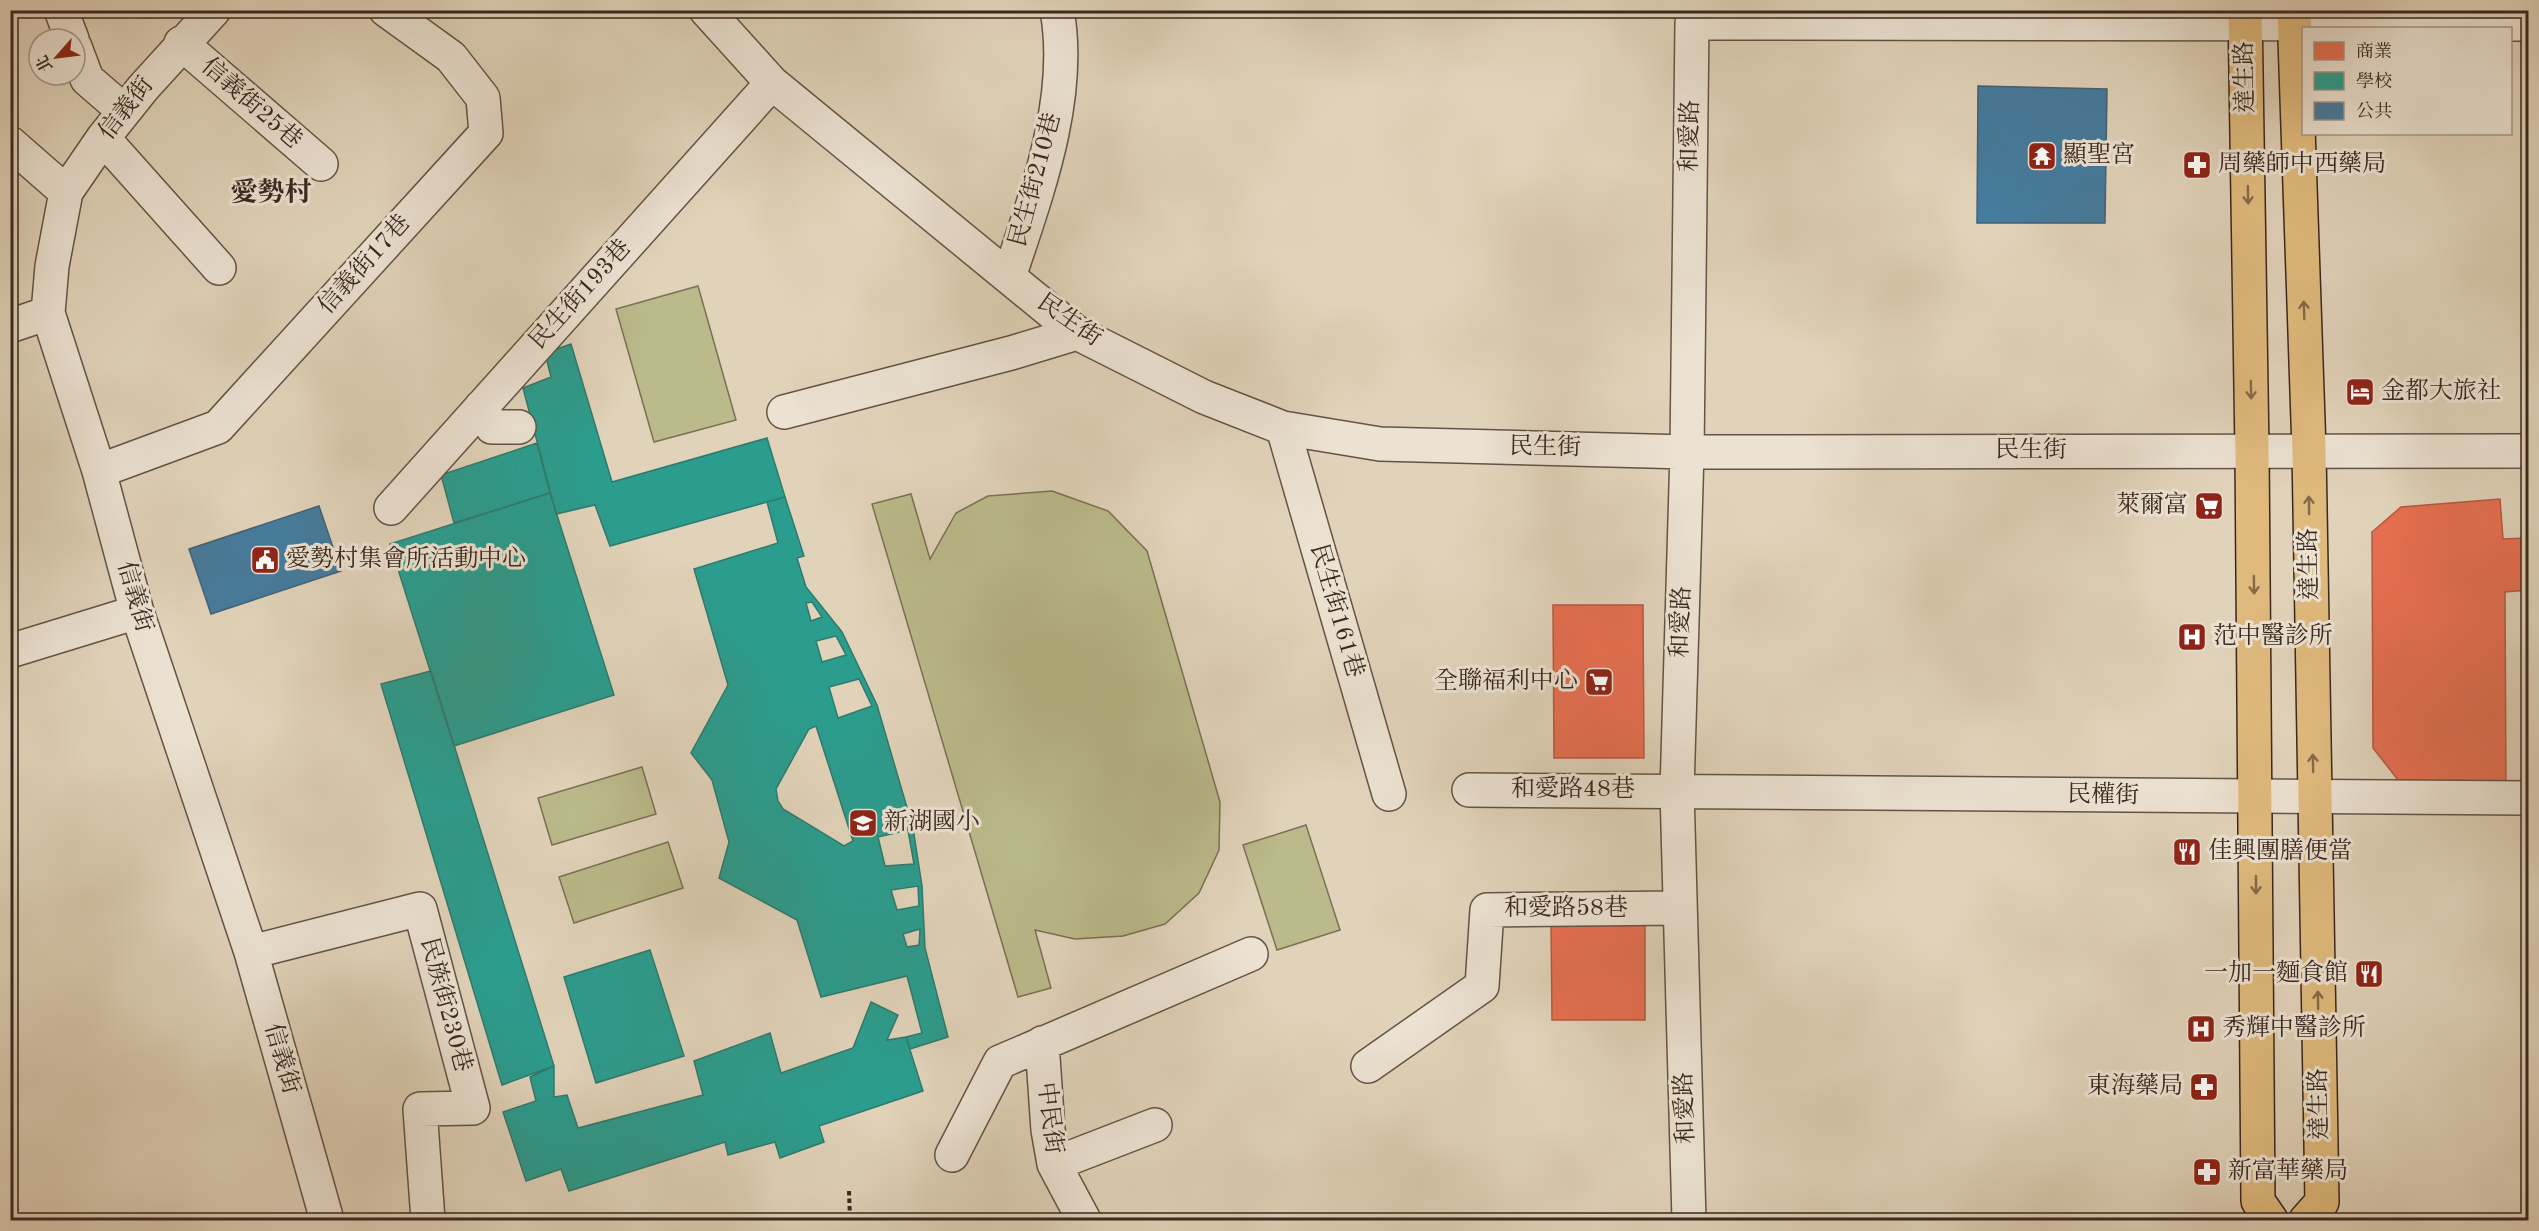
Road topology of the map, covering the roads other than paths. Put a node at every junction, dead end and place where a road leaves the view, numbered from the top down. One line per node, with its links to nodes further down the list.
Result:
1 (61, 10): 9 (street)
2 (214, 10): 10 (street, 信義街)
3 (386, 10): 31 (street, 信義街17巷)
4 (706, 10): 12 (street, 民生街)
5 (1057, 10): 19 (street, 民生街210巷)
6 (2245, 17): 7 (street); 28 (main road, 達生路, one-way to 28); 30 (street, 和愛路)
7 (2295, 17): 8 (street); 27 (main road, 達生路, one-way to 7)
8 (2529, 24)
9 (67, 27)
10 (181, 44): 13 (street, 信義街); 16 (street, 信義街25巷)
11 (87, 79): 13 (street)
12 (772, 83): 19 (street, 民生街); 23 (street, 民生街193巷)
13 (124, 111): 14 (street, 信義街)
14 (103, 138): 17 (street, 信義街); 18 (street)
15 (10, 143): 17 (street)
16 (321, 164)
17 (66, 192): 20 (street, 信義街)
18 (219, 268)
19 (1009, 277): 22 (street, 民生街)
20 (48, 313): 21 (street); 31 (street, 信義街)
21 (10, 326)
22 (1077, 333): 24 (street); 26 (street, 民生街)
23 (481, 408): 25 (street); 32 (street, 民生街193巷)
24 (784, 412)
25 (519, 427)
26 (1283, 428): 30 (street, 民生街); 37 (street, 民生街161巷)
27 (2308, 450): 28 (street, 民生街); 29 (street, 民生街); 38 (main road, 達生路, one-way to 27)
28 (2252, 451): 30 (street, 民生街); 39 (main road, 達生路, one-way to 39)
29 (2529, 451)
30 (1687, 452): 36 (street, 和愛路)
31 (99, 471): 33 (street, 信義街)
32 (391, 508)
33 (137, 612): 34 (street); 42 (street, 信義街)
34 (10, 651)
35 (1469, 790): 36 (street, 和愛路48巷)
36 (1677, 791): 39 (street, 民權街); 41 (street, 和愛路)
37 (1389, 794)
38 (2314, 797): 39 (street, 民權街); 40 (street, 民權街); 54 (main road, 達生路, one-way to 38)
39 (2255, 798): 53 (main road, 達生路, one-way to 53)
40 (2529, 798)
41 (1680, 908): 45 (street, 和愛路58巷); 52 (street, 和愛路)
42 (251, 952): 49 (street, 信義街); 50 (street, 民族街230巷)
43 (1251, 954): 44 (street)
44 (1042, 1043): 47 (street); 48 (street, 中民街)
45 (1368, 1066)
46 (1155, 1125): 48 (street)
47 (952, 1155)
48 (1054, 1164): 51 (street, 中民街)
49 (327, 1221)
50 (428, 1221)
51 (1084, 1221)
52 (1689, 1221)
53 (2271, 1221)
54 (2306, 1221)

